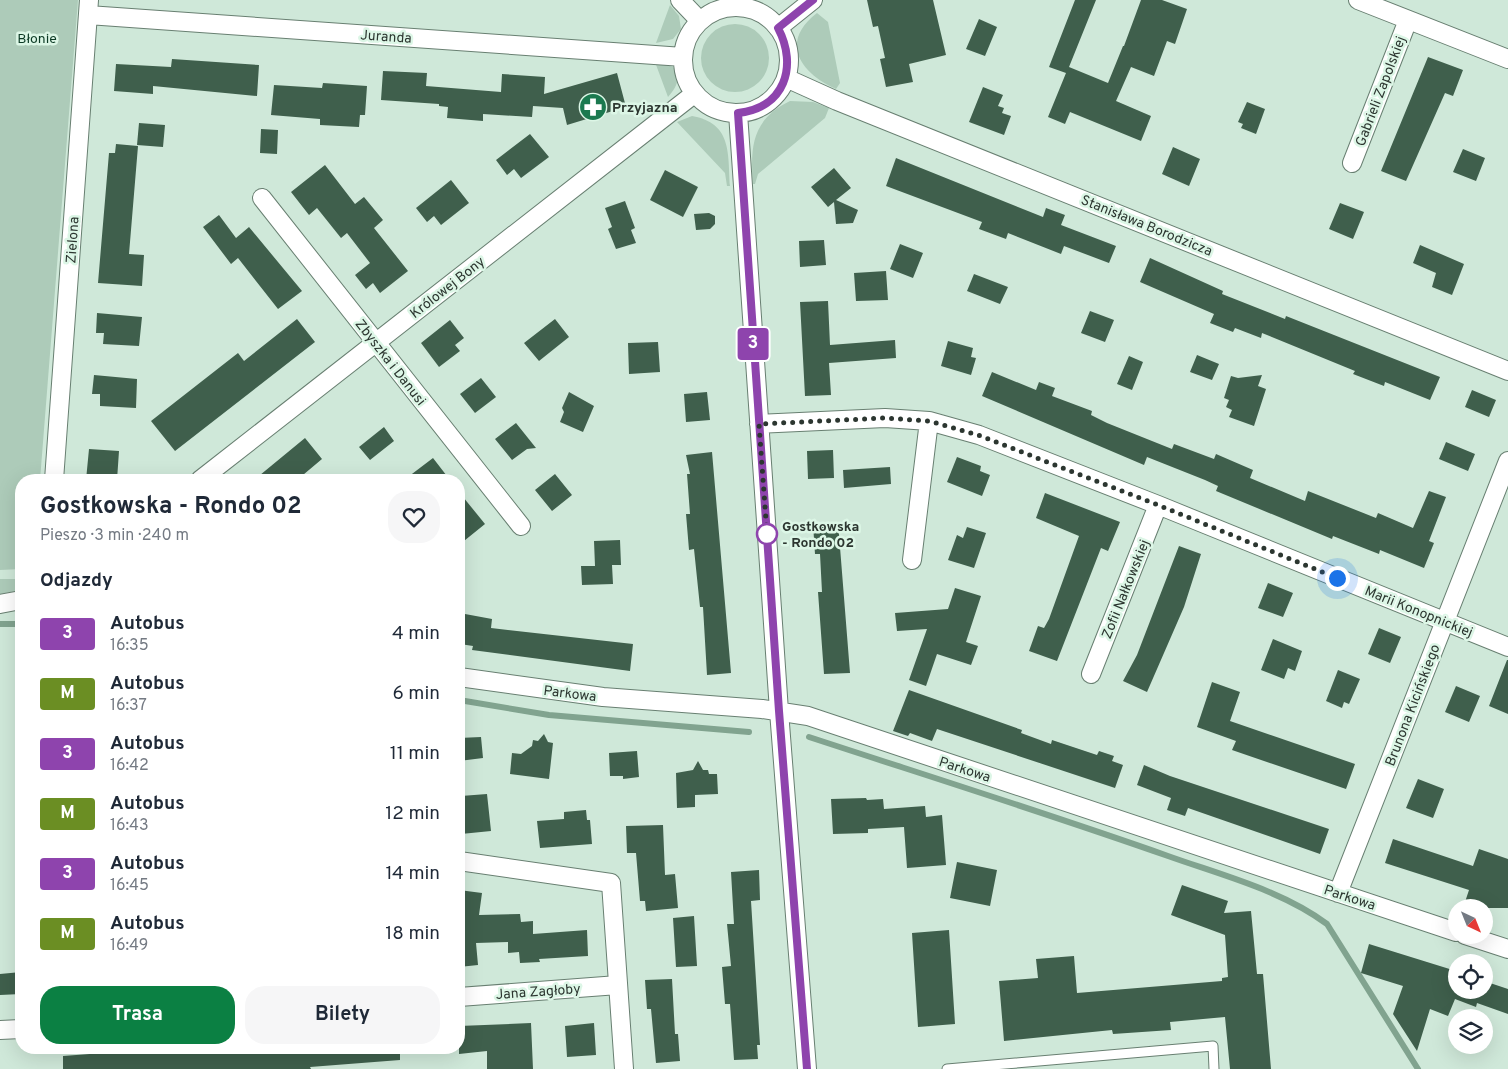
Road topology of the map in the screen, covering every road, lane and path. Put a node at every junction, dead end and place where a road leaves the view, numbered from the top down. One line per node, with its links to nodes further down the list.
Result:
1 (680, 0): 7 (street)
2 (813, 0): 8 (street)
3 (1358, 0): 6 (street)
4 (728, 4): 7 (street); 8 (street)
5 (89, 7): 9 (street, Juranda); 21 (street, Zielona)
6 (1408, 20): 10 (street); 14 (street, Gabrieli Zapolskiej)
7 (700, 21): 9 (street)
8 (778, 28): 11 (street)
9 (683, 57): 12 (street)
10 (1508, 59)
11 (786, 78): 13 (street); 17 (street, Stanisława Borodzicza)
12 (694, 94): 13 (street); 16 (street, Królowej Bony)
13 (738, 113): 19 (street)
14 (1352, 163)
15 (262, 198): 16 (street, Zbyszka i Danusi)
16 (376, 342): 22 (street, Królowej Bony); 24 (street, Zbyszka i Danusi)
17 (1508, 371)
18 (929, 421): 19 (street, Marii Konopnickiej); 23 (street, Marii Konopnickiej); 25 (street)
19 (759, 424): 32 (street)
20 (1508, 461): 28 (street, Brunona Kicińskiego)
21 (54, 474)
22 (208, 474)
23 (1158, 505): 28 (street, Marii Konopnickiej); 30 (street, Zofii Nałkowskiej)
24 (521, 526)
25 (912, 560)
26 (15, 601): 27 (street)
27 (0, 604)
28 (1444, 622): 29 (street, Marii Konopnickiej); 34 (street, Brunona Kicińskiego)
29 (1508, 647)
30 (1092, 674)
31 (465, 678): 32 (street, Parkowa)
32 (779, 711): 34 (street, Parkowa); 43 (street)
33 (465, 862): 38 (street)
34 (1338, 893): 35 (street, Parkowa)
35 (1448, 929)
36 (1493, 944): 37 (street)
37 (1508, 949)
38 (618, 985): 39 (street, Jana Zagłoby); 42 (street)
39 (465, 996)
40 (15, 1029): 41 (street)
41 (0, 1030)
42 (624, 1069)
43 (807, 1069)
44 (948, 1069): 45 (lane)
45 (1214, 1069)

